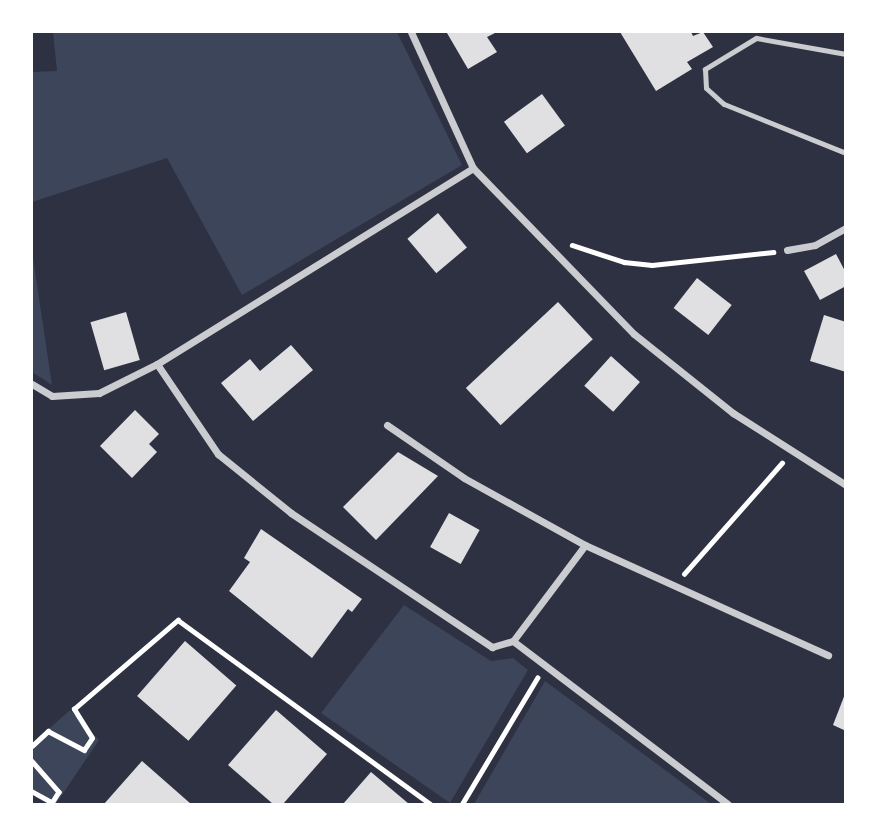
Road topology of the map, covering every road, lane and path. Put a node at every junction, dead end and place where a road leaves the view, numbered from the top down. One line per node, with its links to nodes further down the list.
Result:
1 (411, 32): 6 (street)
2 (747, 32): 3 (lane)
3 (756, 38): 4 (lane); 5 (lane)
4 (845, 54)
5 (845, 153)
6 (473, 168): 8 (street); 10 (street)
7 (845, 228): 9 (street)
8 (536, 232): 9 (path); 13 (street)
9 (788, 250)
10 (157, 364): 11 (street); 17 (street)
11 (32, 384)
12 (387, 425): 15 (street)
13 (791, 452): 14 (street); 16 (path)
14 (845, 485)
15 (585, 545): 16 (street); 17 (street)
16 (674, 586): 18 (street)
17 (513, 641): 19 (street)
18 (828, 655)
19 (544, 666): 24 (path); 25 (street)
20 (32, 746): 23 (path)
21 (32, 761): 22 (path)
22 (32, 792)
23 (430, 804)
24 (462, 804)
25 (728, 804)

